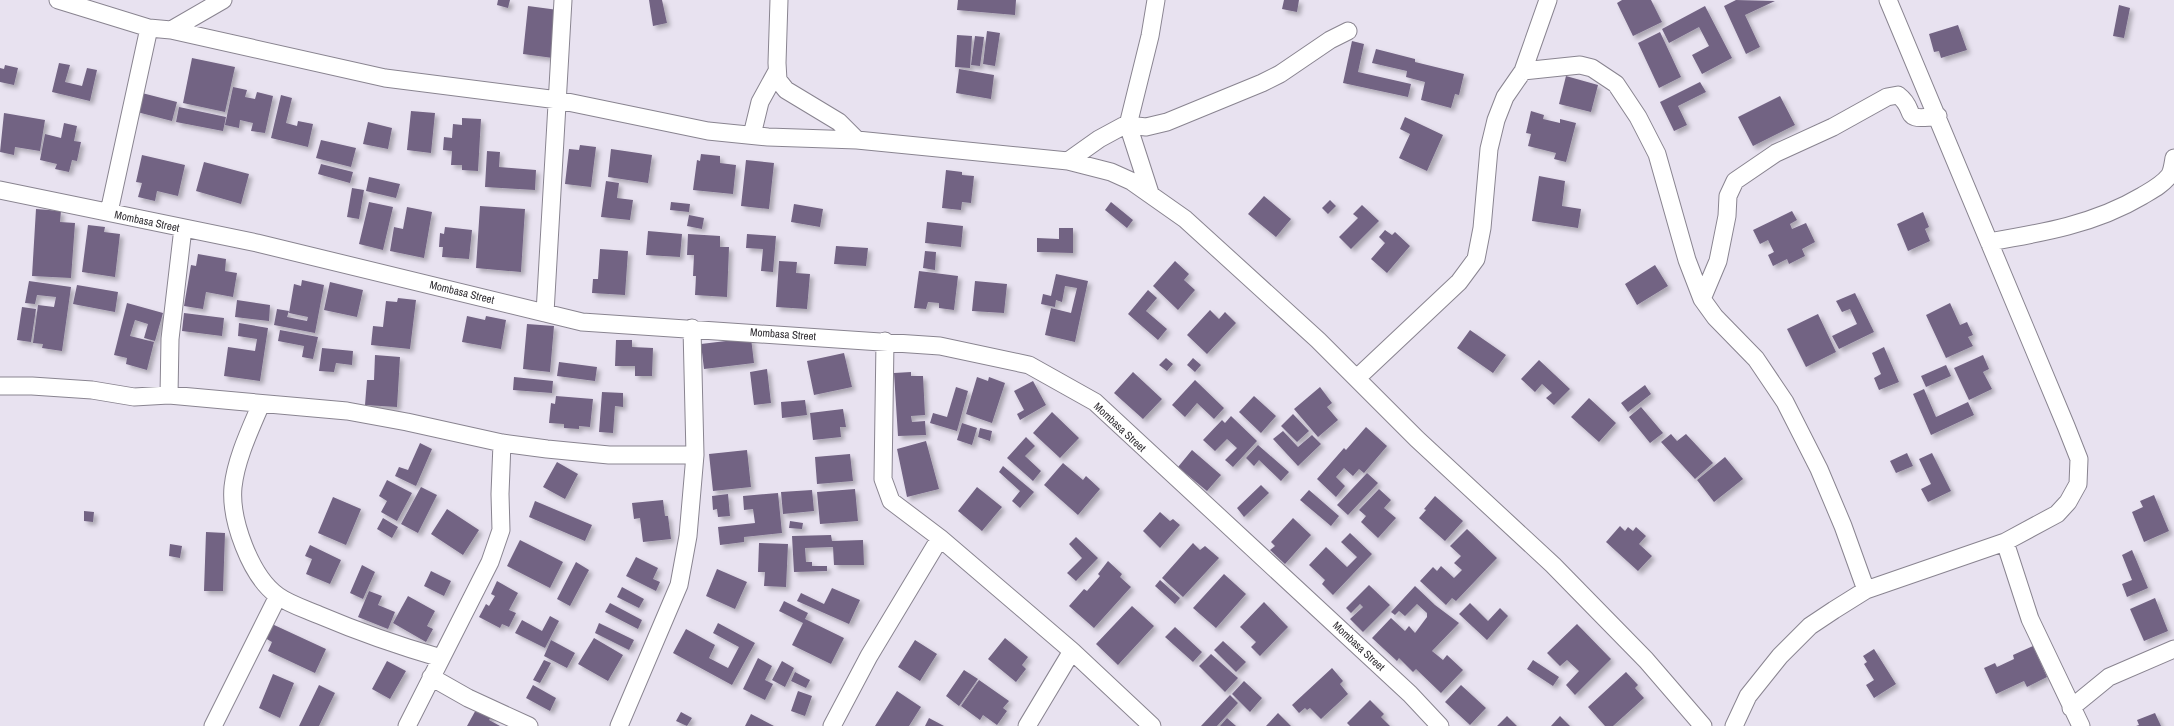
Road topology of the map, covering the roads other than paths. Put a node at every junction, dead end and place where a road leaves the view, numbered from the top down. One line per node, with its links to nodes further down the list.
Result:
1 (58, 0): 8 (street)
2 (222, 0): 9 (street)
3 (563, 0): 13 (street)
4 (779, 0): 11 (street)
5 (1156, 0): 15 (street)
6 (1548, 0): 12 (street)
7 (1888, 0): 14 (street)
8 (148, 28): 9 (street); 22 (street)
9 (171, 30): 13 (street)
10 (1348, 31): 15 (street)
11 (777, 71): 16 (street); 17 (street)
12 (1523, 71): 25 (street); 29 (street)
13 (558, 100): 16 (street); 26 (street)
14 (1938, 116): 24 (street); 25 (street)
15 (1128, 125): 19 (street); 21 (street)
16 (752, 135): 17 (street)
17 (857, 140): 19 (street)
18 (2174, 158): 24 (street)
19 (1068, 160): 21 (street)
20 (0, 190): 22 (street, Mombasa Street)
21 (1150, 193): 29 (street)
22 (108, 212): 23 (street, Mombasa Street)
23 (183, 228): 26 (street, Mombasa Street); 31 (street)
24 (1989, 242): 36 (street)
25 (1702, 298): 37 (street)
26 (545, 313): 27 (street, Mombasa Street)
27 (692, 328): 28 (street, Mombasa Street); 34 (street)
28 (885, 341): 35 (street); 51 (street, Mombasa Street)
29 (1357, 378): 52 (street)
30 (0, 386): 31 (street)
31 (168, 395): 32 (street)
32 (261, 404): 33 (street); 38 (street)
33 (502, 443): 34 (street); 41 (street)
34 (695, 455): 47 (street)
35 (940, 538): 40 (street); 48 (street)
36 (2005, 542): 37 (street); 43 (street)
37 (1866, 590): 53 (street)
38 (278, 596): 41 (street); 44 (street)
39 (2174, 649): 43 (street)
40 (1072, 651): 49 (street); 50 (street)
41 (441, 658): 42 (street)
42 (432, 677): 45 (street); 46 (street)
43 (2071, 708): 54 (street)
44 (213, 726)
45 (407, 726)
46 (529, 726)
47 (619, 726)
48 (832, 726)
49 (1027, 726)
50 (1152, 726)
51 (1440, 726)
52 (1703, 726)
53 (1734, 726)
54 (2081, 726)

